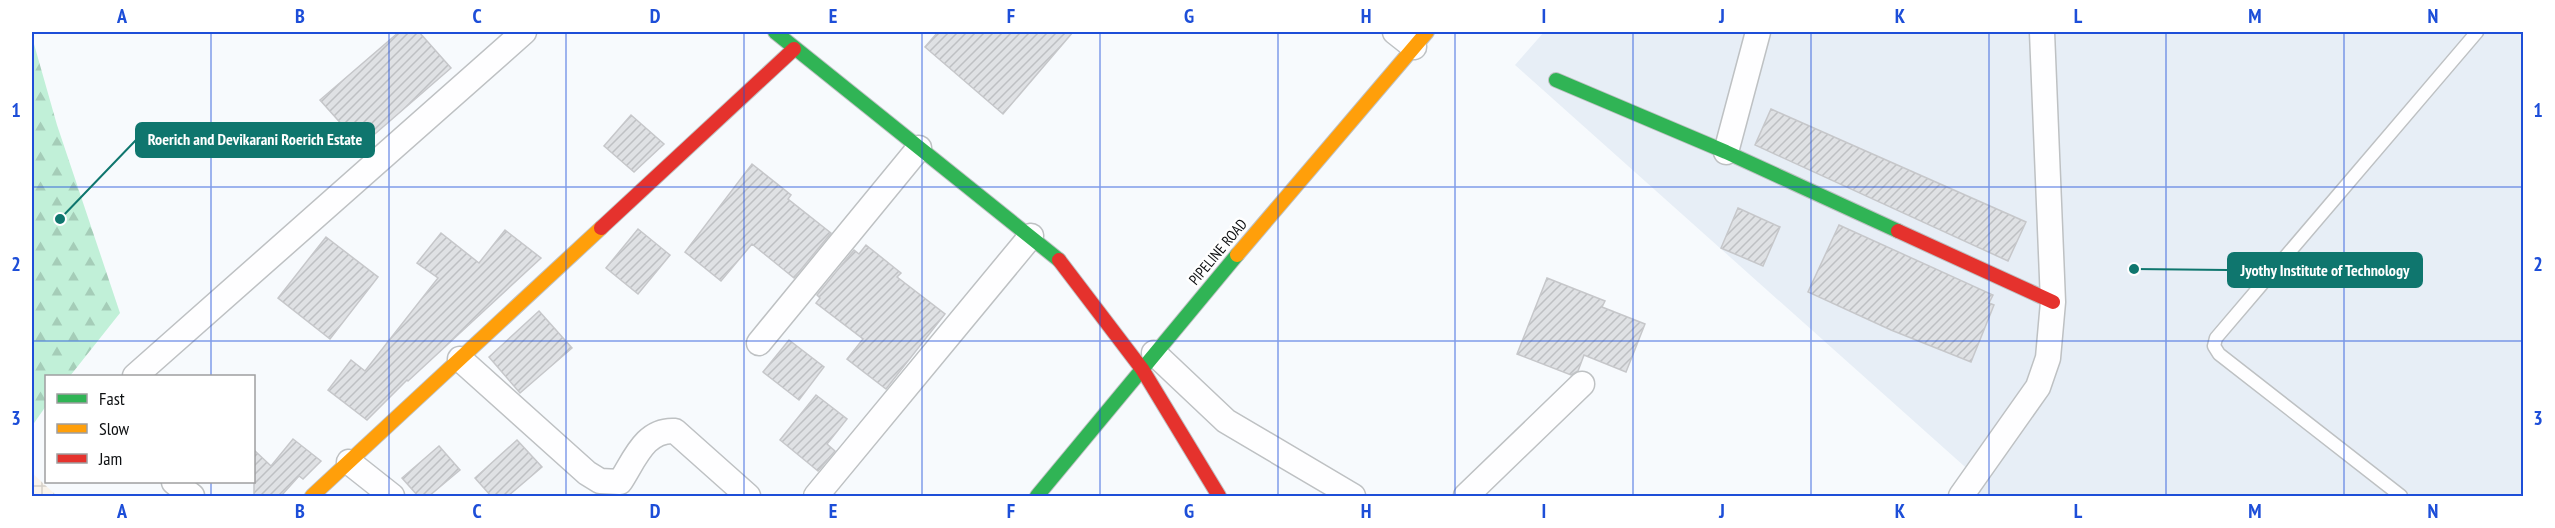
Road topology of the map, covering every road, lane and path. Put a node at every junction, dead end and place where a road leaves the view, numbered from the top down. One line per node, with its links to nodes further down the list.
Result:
1 (524, 32): 17 (street)
2 (775, 32): 8 (street)
3 (1395, 32): 7 (street)
4 (1758, 32): 11 (street)
5 (2042, 32): 13 (street)
6 (2477, 32): 31 (lane)
7 (1421, 39): 16 (street, PIPELINE ROAD)
8 (794, 48): 10 (street); 15 (street)
9 (1556, 80): 11 (street)
10 (919, 148): 12 (street); 14 (street)
11 (1726, 152): 13 (street)
12 (1031, 236): 16 (street); 25 (street)
13 (2053, 302): 30 (street)
14 (759, 343)
15 (460, 359): 19 (street); 24 (street)
16 (1148, 361): 26 (street, PIPELINE ROAD); 27 (street); 28 (street)
17 (136, 375)
18 (1582, 384): 29 (street)
19 (349, 462): 22 (street); 23 (street)
20 (175, 483): 21 (street)
21 (192, 496)
22 (312, 496)
23 (392, 496)
24 (747, 496)
25 (816, 496)
26 (1037, 496)
27 (1219, 496)
28 (1353, 496)
29 (1466, 496)
30 (1961, 496)
31 (2401, 496)

